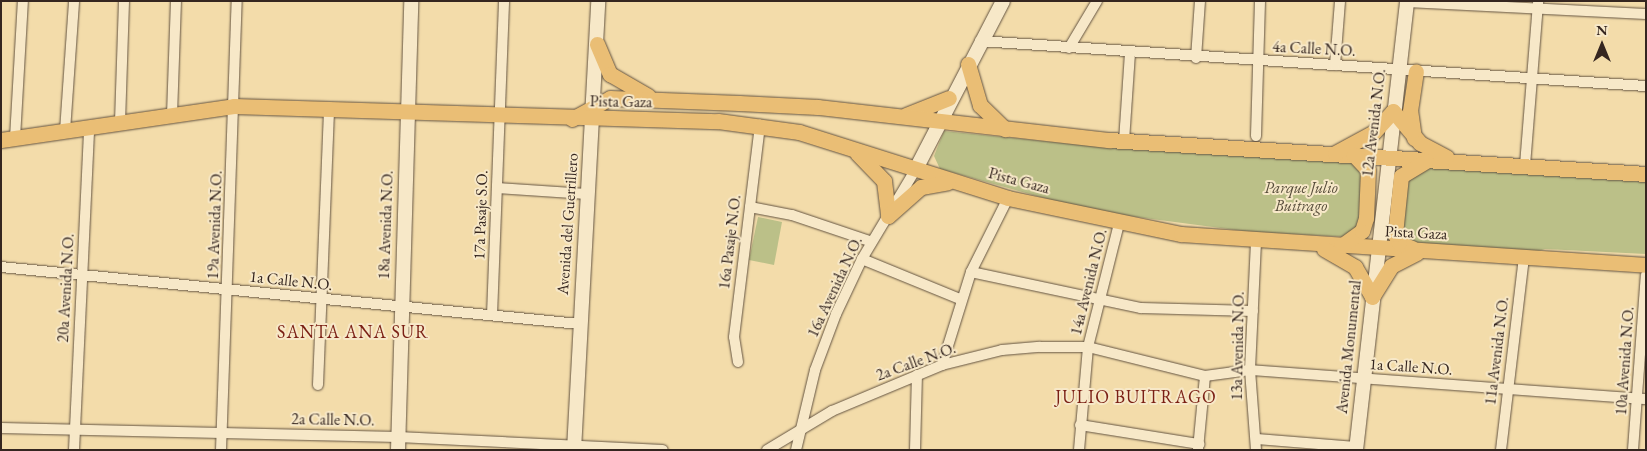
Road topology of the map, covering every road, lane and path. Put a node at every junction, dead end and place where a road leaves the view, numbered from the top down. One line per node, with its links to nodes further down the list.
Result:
1 (23, 1): 47 (street)
2 (74, 1): 44 (street)
3 (124, 1): 40 (street)
4 (176, 1): 36 (street)
5 (237, 1): 31 (street, 19a Avenida N.O.)
6 (411, 1): 33 (street, 18a Avenida N.O.)
7 (504, 1): 37 (street, 17a Pasaje S.O.)
8 (598, 1): 18 (street, Avenida del Guerrillero)
9 (1003, 1): 17 (street)
10 (1097, 1): 19 (street)
11 (1200, 1): 21 (street)
12 (1260, 1): 22 (street)
13 (1340, 1): 24 (street)
14 (1407, 2): 15 (street); 25 (street, 12a Avenida N.O.)
15 (1537, 4): 16 (street); 27 (street)
16 (1646, 14)
17 (980, 41): 19 (street, 4a Calle N.O.); 23 (street)
18 (597, 44): 30 (main road); 35 (street, Avenida del Guerrillero)
19 (1069, 48): 20 (street, 4a Calle N.O.)
20 (1130, 53): 21 (street, 4a Calle N.O.); 48 (street)
21 (1196, 58): 22 (street, 4a Calle N.O.)
22 (1257, 61): 24 (street, 4a Calle N.O.); 45 (street)
23 (968, 64): 29 (street); 43 (main road)
24 (1335, 65): 25 (street, 4a Calle N.O.)
25 (1398, 69): 26 (street, 4a Calle N.O.); 34 (street, 12a Avenida N.O.)
26 (1416, 70): 27 (street, 4a Calle N.O.); 46 (main road)
27 (1532, 78): 28 (street, 4a Calle N.O.); 55 (street)
28 (1646, 86)
29 (949, 98): 38 (main road); 39 (street)
30 (656, 99): 35 (main road, Pista Gaza); 38 (main road, Pista Gaza)
31 (234, 106): 32 (main road); 36 (main road); 78 (street, 19a Avenida N.O.)
32 (329, 107): 33 (main road); 80 (street)
33 (408, 110): 37 (main road); 83 (street, 18a Avenida N.O.)
34 (1393, 111): 46 (main road); 50 (main road); 52 (street, 12a Avenida N.O.)
35 (593, 113): 37 (main road, Pista Gaza); 41 (main road, Pista Gaza); 60 (street, Avenida del Guerrillero)
36 (172, 115): 40 (main road)
37 (499, 116): 59 (street, 17a Pasaje S.O.)
38 (900, 117): 39 (main road, Pista Gaza)
39 (938, 121): 43 (main road, Pista Gaza); 56 (street)
40 (120, 122): 42 (main road)
41 (760, 125): 49 (main road, Pista Gaza); 62 (street, 16a Pasaje N.O.)
42 (89, 127): 44 (main road); 76 (street, 20a Avenida N.O.)
43 (1005, 129): 48 (main road, Pista Gaza)
44 (65, 131): 47 (main road)
45 (1256, 136)
46 (1414, 138): 54 (main road)
47 (8, 139)
48 (1124, 141): 50 (main road, Pista Gaza)
49 (846, 146): 56 (main road, Pista Gaza); 63 (main road)
50 (1333, 154): 51 (main road, Pista Gaza)
51 (1354, 155): 52 (main road, Pista Gaza); 68 (main road)
52 (1387, 157): 53 (main road, Pista Gaza); 69 (street, 12a Avenida N.O.)
53 (1432, 159): 54 (main road, Pista Gaza); 70 (main road)
54 (1454, 160): 55 (main road, Pista Gaza)
55 (1525, 165): 57 (main road, Pista Gaza)
56 (917, 167): 58 (main road, Pista Gaza); 63 (street, 16a Avenida N.O.)
57 (1646, 174)
58 (962, 183): 61 (main road, Pista Gaza); 63 (main road)
59 (497, 188): 60 (street); 85 (street, 17a Pasaje S.O.)
60 (588, 194): 86 (street, Avenida del Guerrillero)
61 (1008, 198): 64 (main road, Pista Gaza); 75 (street)
62 (750, 207): 65 (street); 88 (street, 16a Pasaje N.O.)
63 (888, 216): 65 (street, 16a Avenida N.O.)
64 (1119, 224): 66 (main road, Pista Gaza); 81 (street, 14a Avenida N.O.)
65 (872, 242): 72 (street, 16a Avenida N.O.)
66 (1256, 242): 67 (main road, Pista Gaza); 84 (street, 13a Avenida N.O.)
67 (1309, 244): 68 (main road, Pista Gaza); 79 (main road)
68 (1341, 246): 69 (main road, Pista Gaza)
69 (1377, 248): 70 (main road, Pista Gaza); 79 (street, Avenida Monumental)
70 (1423, 251): 71 (main road, Pista Gaza); 79 (main road)
71 (1524, 257): 73 (main road, Pista Gaza); 95 (street, 11a Avenida N.O.)
72 (862, 259): 82 (street); 99 (street, 16a Avenida N.O.)
73 (1646, 265)
74 (1, 267): 76 (street, 1a Calle N.O.)
75 (971, 272): 81 (street); 82 (street)
76 (82, 275): 78 (street, 1a Calle N.O.); 100 (street, 20a Avenida N.O.)
77 (1646, 275): 96 (street, 10a Avenida N.O.)
78 (227, 289): 80 (street, 1a Calle N.O.); 101 (street, 19a Avenida N.O.)
79 (1372, 297): 93 (street, Avenida Monumental)
80 (319, 298): 83 (street, 1a Calle N.O.); 94 (street)
81 (1100, 299): 84 (street); 87 (street, 14a Avenida N.O.)
82 (960, 300): 89 (street)
83 (400, 306): 85 (street, 1a Calle N.O.); 103 (street, 18a Avenida N.O.)
84 (1253, 311): 90 (street, 13a Avenida N.O.)
85 (492, 315): 86 (street, 1a Calle N.O.)
86 (578, 324): 104 (street, Avenida del Guerrillero)
87 (1088, 347): 89 (street, 2a Calle N.O.); 92 (street, 1a Calle N.O.); 97 (street, 14a Avenida N.O.)
88 (738, 362)
89 (942, 366): 91 (street, 2a Calle N.O.)
90 (1250, 370): 92 (street, 1a Calle N.O.); 93 (street, 1a Calle N.O.); 102 (street, 13a Avenida N.O.)
91 (918, 375): 99 (street, 2a Calle N.O.); 112 (street)
92 (1206, 376): 105 (street)
93 (1363, 378): 95 (street, 1a Calle N.O.); 106 (street, Avenida Monumental)
94 (318, 385)
95 (1508, 389): 96 (street, 1a Calle N.O.); 115 (street, 11a Avenida N.O.)
96 (1641, 399): 116 (street, 10a Avenida N.O.)
97 (1080, 425): 105 (street); 113 (street, 14a Avenida N.O.)
98 (1, 428): 100 (street, 2a Calle N.O.)
99 (800, 428): 110 (street, 2a Calle N.O.); 111 (street, 16a Avenida N.O.)
100 (74, 430): 101 (street, 2a Calle N.O.); 107 (street, 20a Avenida N.O.)
101 (222, 432): 103 (street, 2a Calle N.O.); 108 (street, 19a Avenida N.O.)
102 (1257, 438): 106 (street); 114 (street, 13a Avenida N.O.)
103 (398, 443): 104 (street, 2a Calle N.O.)
104 (574, 447): 109 (street, 2a Calle N.O.)
105 (1198, 447)
106 (1356, 448)
107 (74, 450)
108 (221, 450)
109 (663, 450)
110 (767, 450)
111 (796, 450)
112 (915, 450)
113 (1079, 450)
114 (1256, 450)
115 (1501, 450)
116 (1633, 450)

